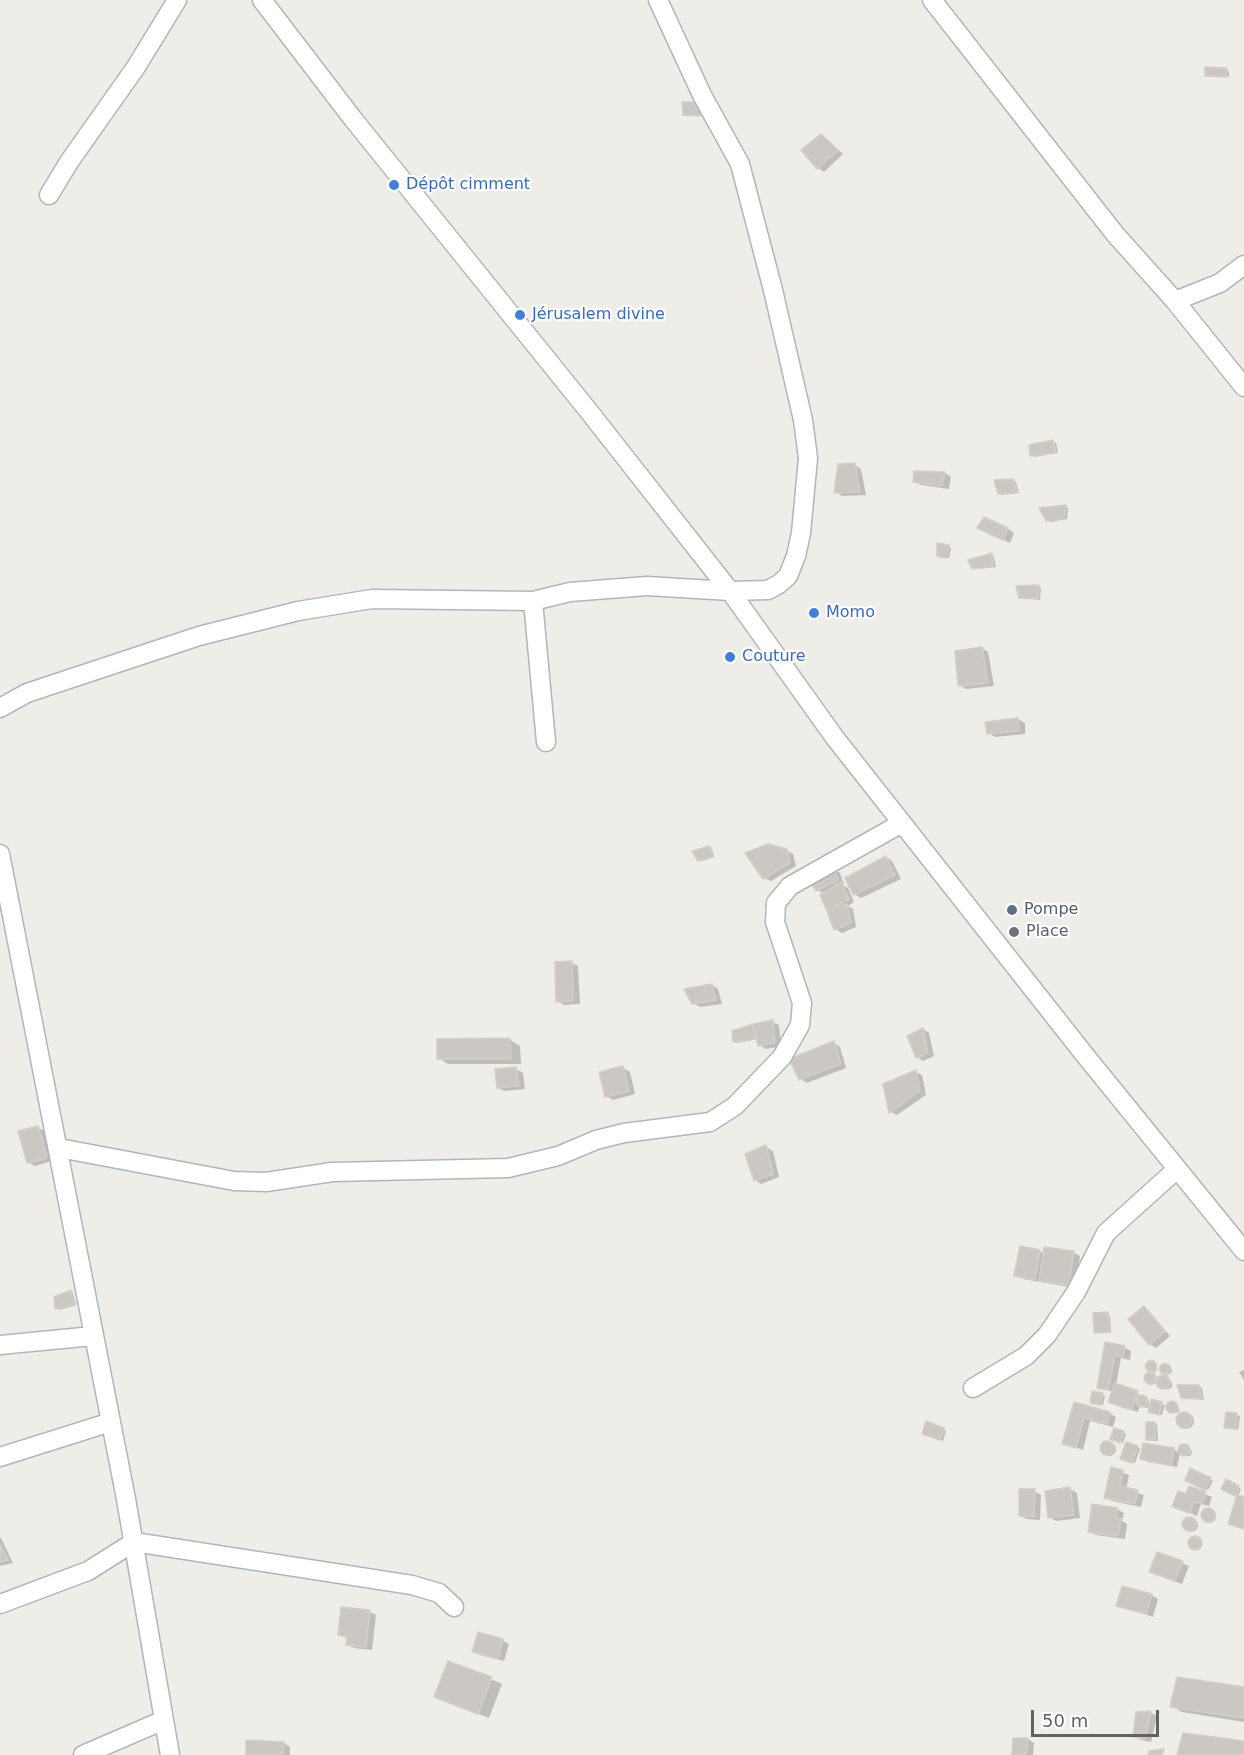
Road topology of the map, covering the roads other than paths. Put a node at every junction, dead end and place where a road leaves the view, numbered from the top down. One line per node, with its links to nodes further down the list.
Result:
1 (177, 0): 5 (street)
2 (262, 0): 9 (street)
3 (658, 0): 9 (street)
4 (932, 0): 7 (street)
5 (48, 195)
6 (1244, 266): 7 (street)
7 (1175, 302): 8 (street)
8 (1244, 387)
9 (730, 591): 10 (street); 13 (street)
10 (533, 601): 11 (street); 12 (street)
11 (0, 708)
12 (546, 742)
13 (902, 823): 15 (street); 16 (street)
14 (0, 854): 15 (street)
15 (59, 1148): 18 (street)
16 (1177, 1169): 17 (street); 20 (street)
17 (1244, 1251)
18 (93, 1336): 19 (street); 21 (street)
19 (0, 1345)
20 (973, 1388)
21 (111, 1422): 22 (street); 23 (street)
22 (0, 1457)
23 (134, 1542): 24 (street); 25 (street); 26 (street)
24 (0, 1604)
25 (454, 1607)
26 (165, 1720): 27 (street); 28 (street)
27 (83, 1755)
28 (170, 1755)

